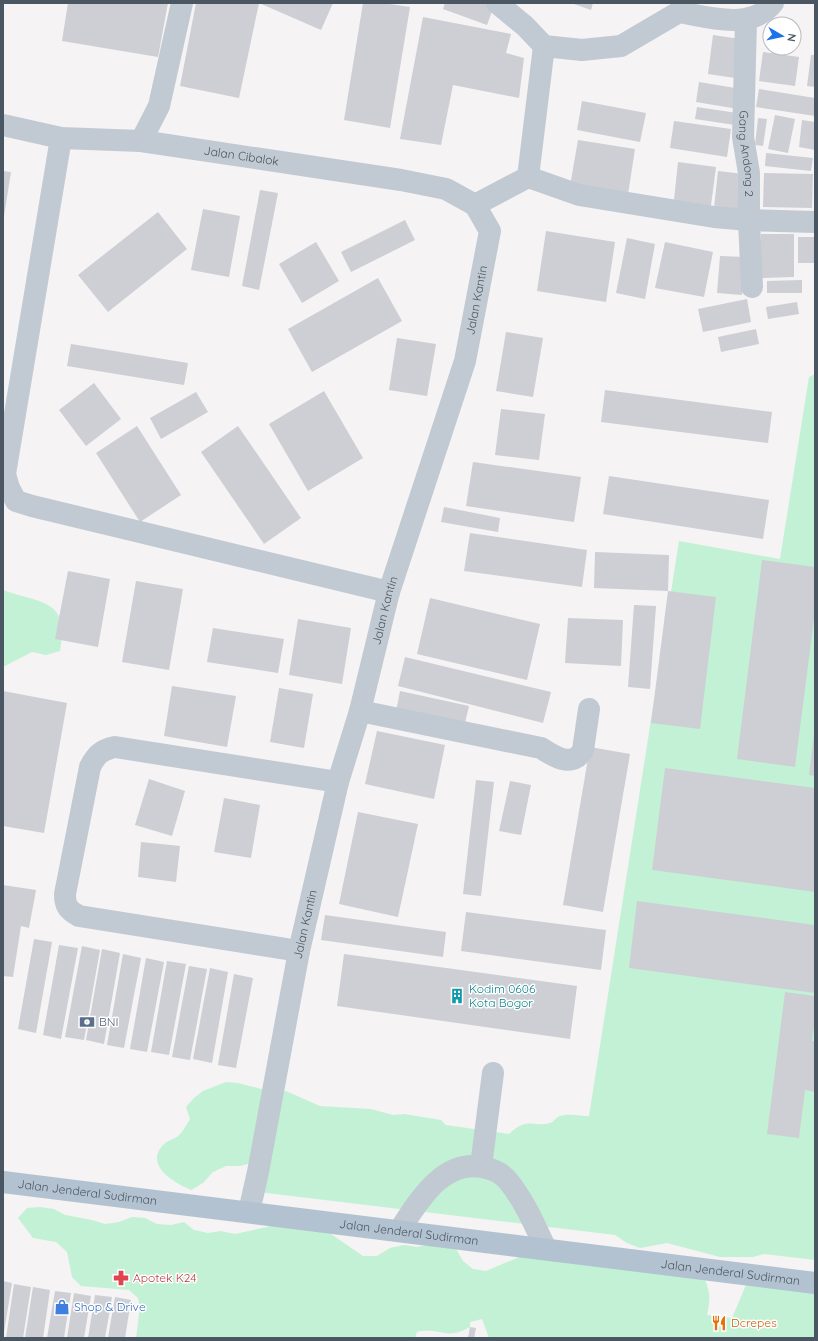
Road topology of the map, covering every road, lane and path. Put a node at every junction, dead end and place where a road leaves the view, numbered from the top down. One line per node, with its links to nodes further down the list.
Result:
1 (182, 3): 9 (street)
2 (497, 3): 6 (street)
3 (773, 3): 5 (street)
4 (678, 7): 5 (street); 6 (street)
5 (746, 20): 12 (street, Gang Andong 2)
6 (544, 46): 10 (street)
7 (3, 125): 8 (street, Jalan Cibalok)
8 (61, 138): 9 (street, Jalan Cibalok); 15 (street)
9 (141, 141): 11 (street, Jalan Cibalok)
10 (528, 177): 11 (street); 12 (street)
11 (475, 205): 15 (street, Jalan Kantin)
12 (748, 220): 13 (street); 14 (street, Gang Andong 2)
13 (815, 222)
14 (752, 287)
15 (389, 592): 17 (street, Jalan Kantin)
16 (589, 709): 17 (street)
17 (360, 711): 18 (street, Jalan Kantin)
18 (338, 782): 19 (street, Jalan Kantin); 19 (street)
19 (299, 950): 23 (street, Jalan Kantin)
20 (493, 1073): 21 (street)
21 (481, 1166): 24 (street); 25 (street)
22 (3, 1182): 23 (main road, Jalan Jenderal Sudirman)
23 (249, 1212): 24 (main road, Jalan Jenderal Sudirman)
24 (399, 1231): 25 (main road, Jalan Jenderal Sudirman)
25 (546, 1249): 26 (main road, Jalan Jenderal Sudirman)
26 (815, 1283)

